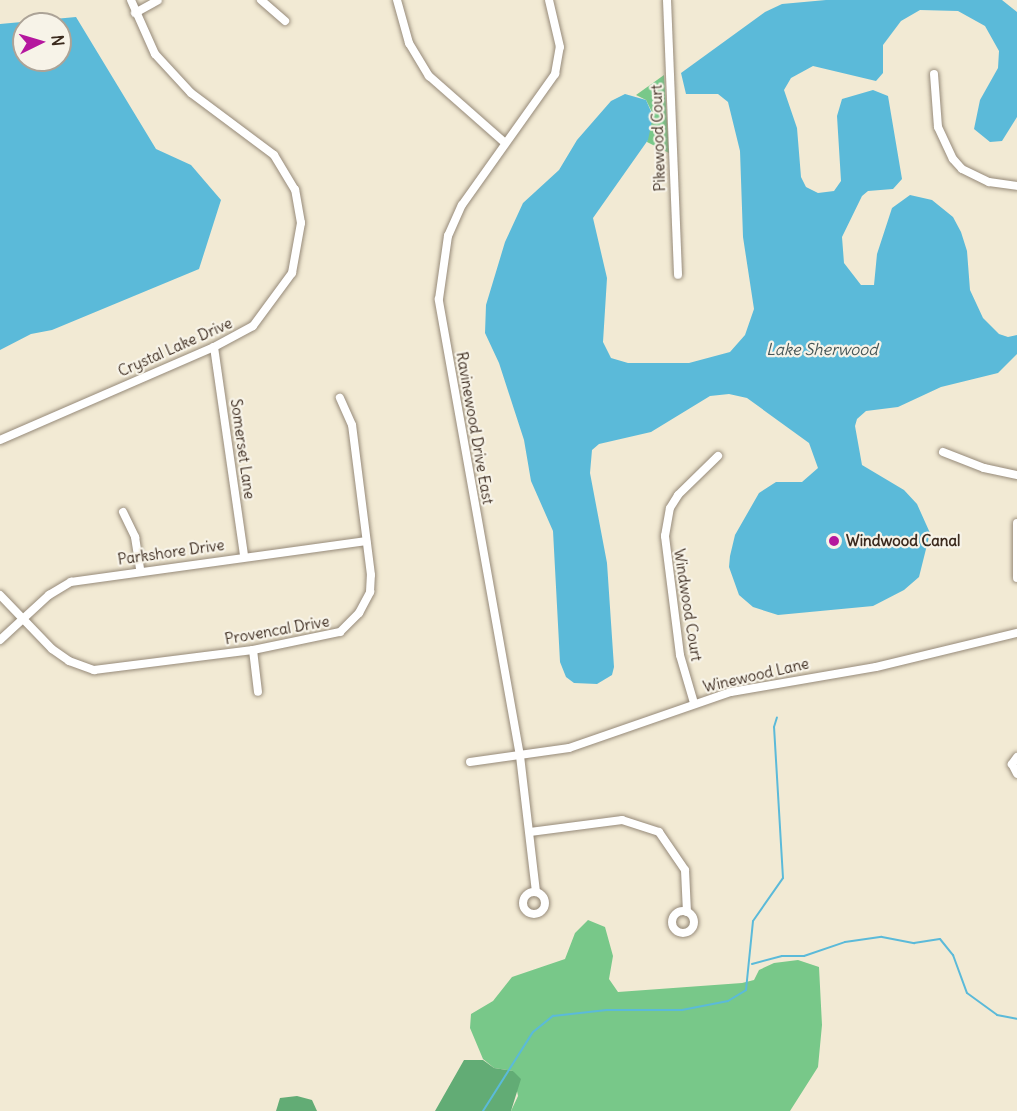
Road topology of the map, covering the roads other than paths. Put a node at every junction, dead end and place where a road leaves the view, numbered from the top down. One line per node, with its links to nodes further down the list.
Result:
1 (132, 0): 7 (street, Crystal Lake Drive)
2 (158, 0): 7 (street)
3 (261, 0): 8 (street)
4 (397, 0): 10 (street)
5 (549, 0): 10 (street, Ravinewood Drive East)
6 (667, 0): 12 (street, Pikewood Court)
7 (135, 13): 13 (street, Crystal Lake Drive)
8 (285, 21)
9 (934, 74): 11 (street)
10 (504, 142): 32 (street, Ravinewood Drive East)
11 (1017, 186)
12 (678, 275)
13 (214, 347): 15 (street, Crystal Lake Drive); 22 (street, Somerset Lane)
14 (340, 398): 21 (street, Provencal Drive)
15 (0, 440)
16 (943, 452): 18 (street)
17 (718, 456): 31 (street, Windwood Court)
18 (1017, 475)
19 (123, 512): 23 (street)
20 (1017, 523): 24 (street)
21 (366, 541): 22 (street, Parkshore Drive); 29 (street, Provencal Drive)
22 (244, 556): 23 (street, Parkshore Drive)
23 (140, 570): 26 (street, Parkshore Drive)
24 (1017, 578)
25 (0, 595): 26 (street, Provencal Drive)
26 (22, 619): 28 (street, Parkshore Drive); 29 (street, Provencal Drive)
27 (1017, 633): 31 (street, Winewood Lane)
28 (0, 640)
29 (253, 650): 30 (street)
30 (258, 692)
31 (694, 703): 32 (street, Winewood Lane)
32 (520, 756): 34 (street, Winewood Lane); 36 (street, Ravinewood Drive East)
33 (1017, 757): 35 (street)
34 (470, 762)
35 (1017, 774)
36 (530, 832): 37 (street, Ravinewood Drive East); 38 (street)
37 (536, 892)
38 (687, 912)

